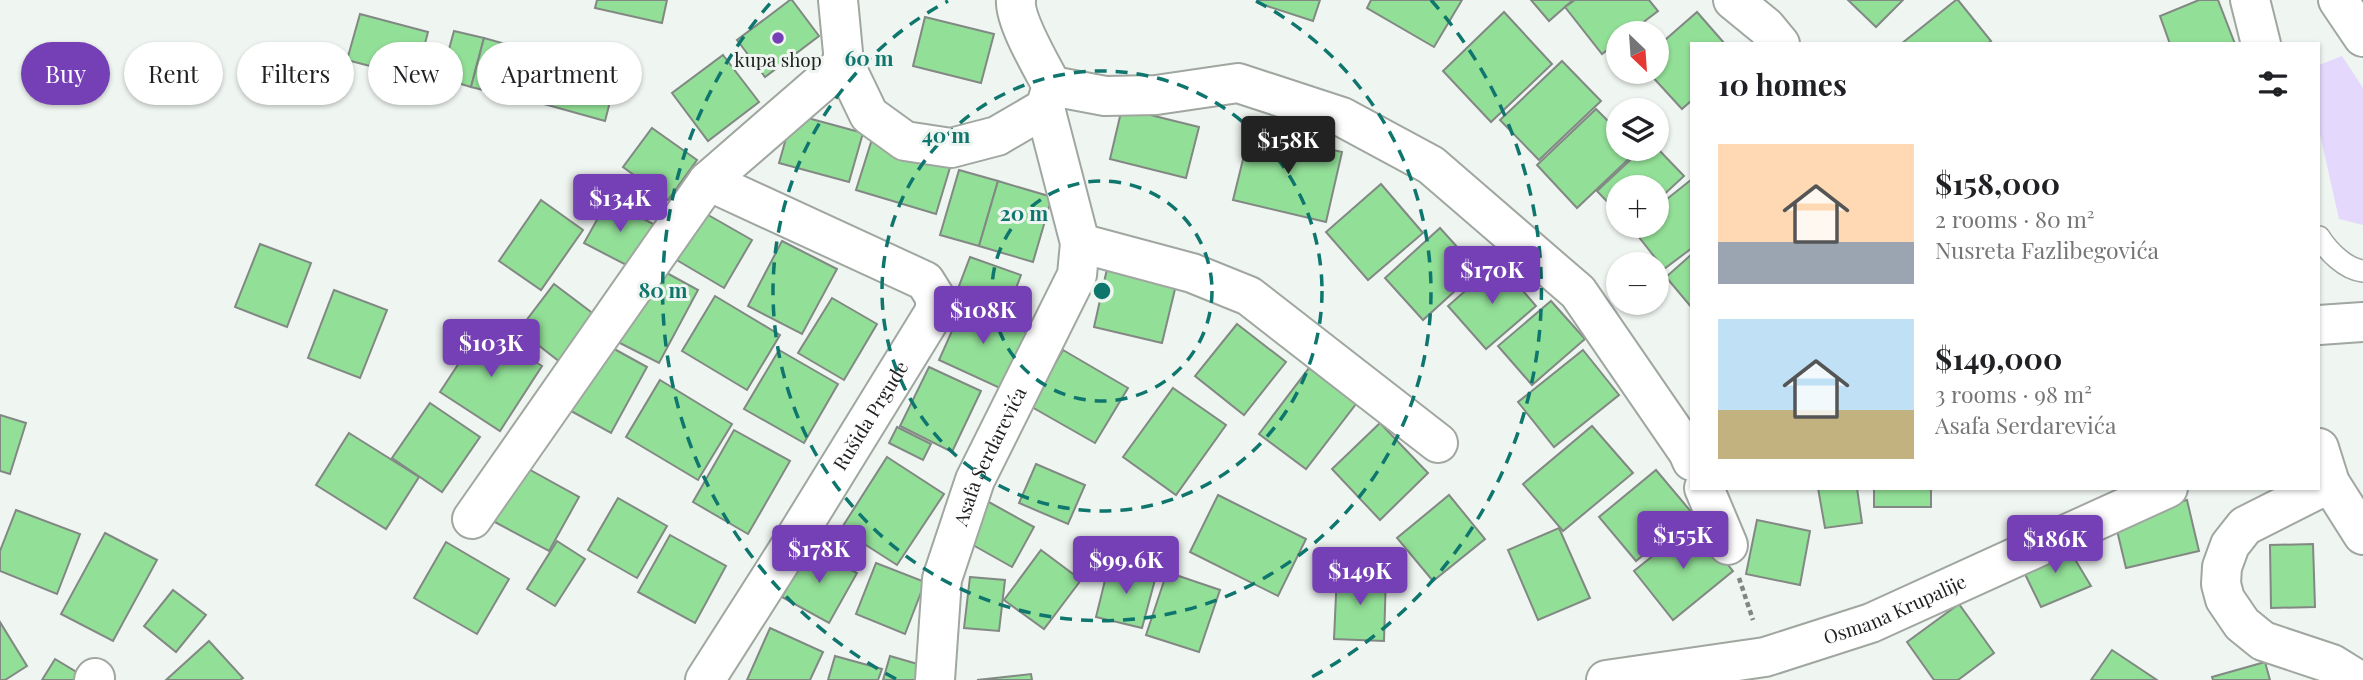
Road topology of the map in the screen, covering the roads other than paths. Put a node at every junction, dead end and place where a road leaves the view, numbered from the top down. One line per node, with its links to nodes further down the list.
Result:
1 (838, 0): 9 (street)
2 (1016, 0): 10 (street, Asafa Serdarevića)
3 (1733, 0): 7 (street)
4 (2250, 0): 8 (street)
5 (2338, 0): 6 (street)
6 (2363, 37)
7 (1778, 42)
8 (2260, 42)
9 (844, 63): 10 (street); 11 (street)
10 (1049, 97): 13 (street, Asafa Serdarevića); 18 (street)
11 (708, 181): 23 (street); 26 (street, Rušida Prgude)
12 (2320, 239): 14 (lane)
13 (1080, 243): 17 (street); 27 (street, Asafa Serdarevića)
14 (2363, 271)
15 (2363, 322): 16 (street)
16 (2320, 325)
17 (1438, 443)
18 (1690, 456)
19 (2325, 466): 24 (street)
20 (1705, 490): 25 (street)
21 (2164, 490): 28 (street, Osmana Krupalije)
22 (2287, 494): 29 (street)
23 (472, 519)
24 (2363, 535)
25 (1728, 545)
26 (705, 680)
27 (935, 680)
28 (1606, 680)
29 (2358, 680)

